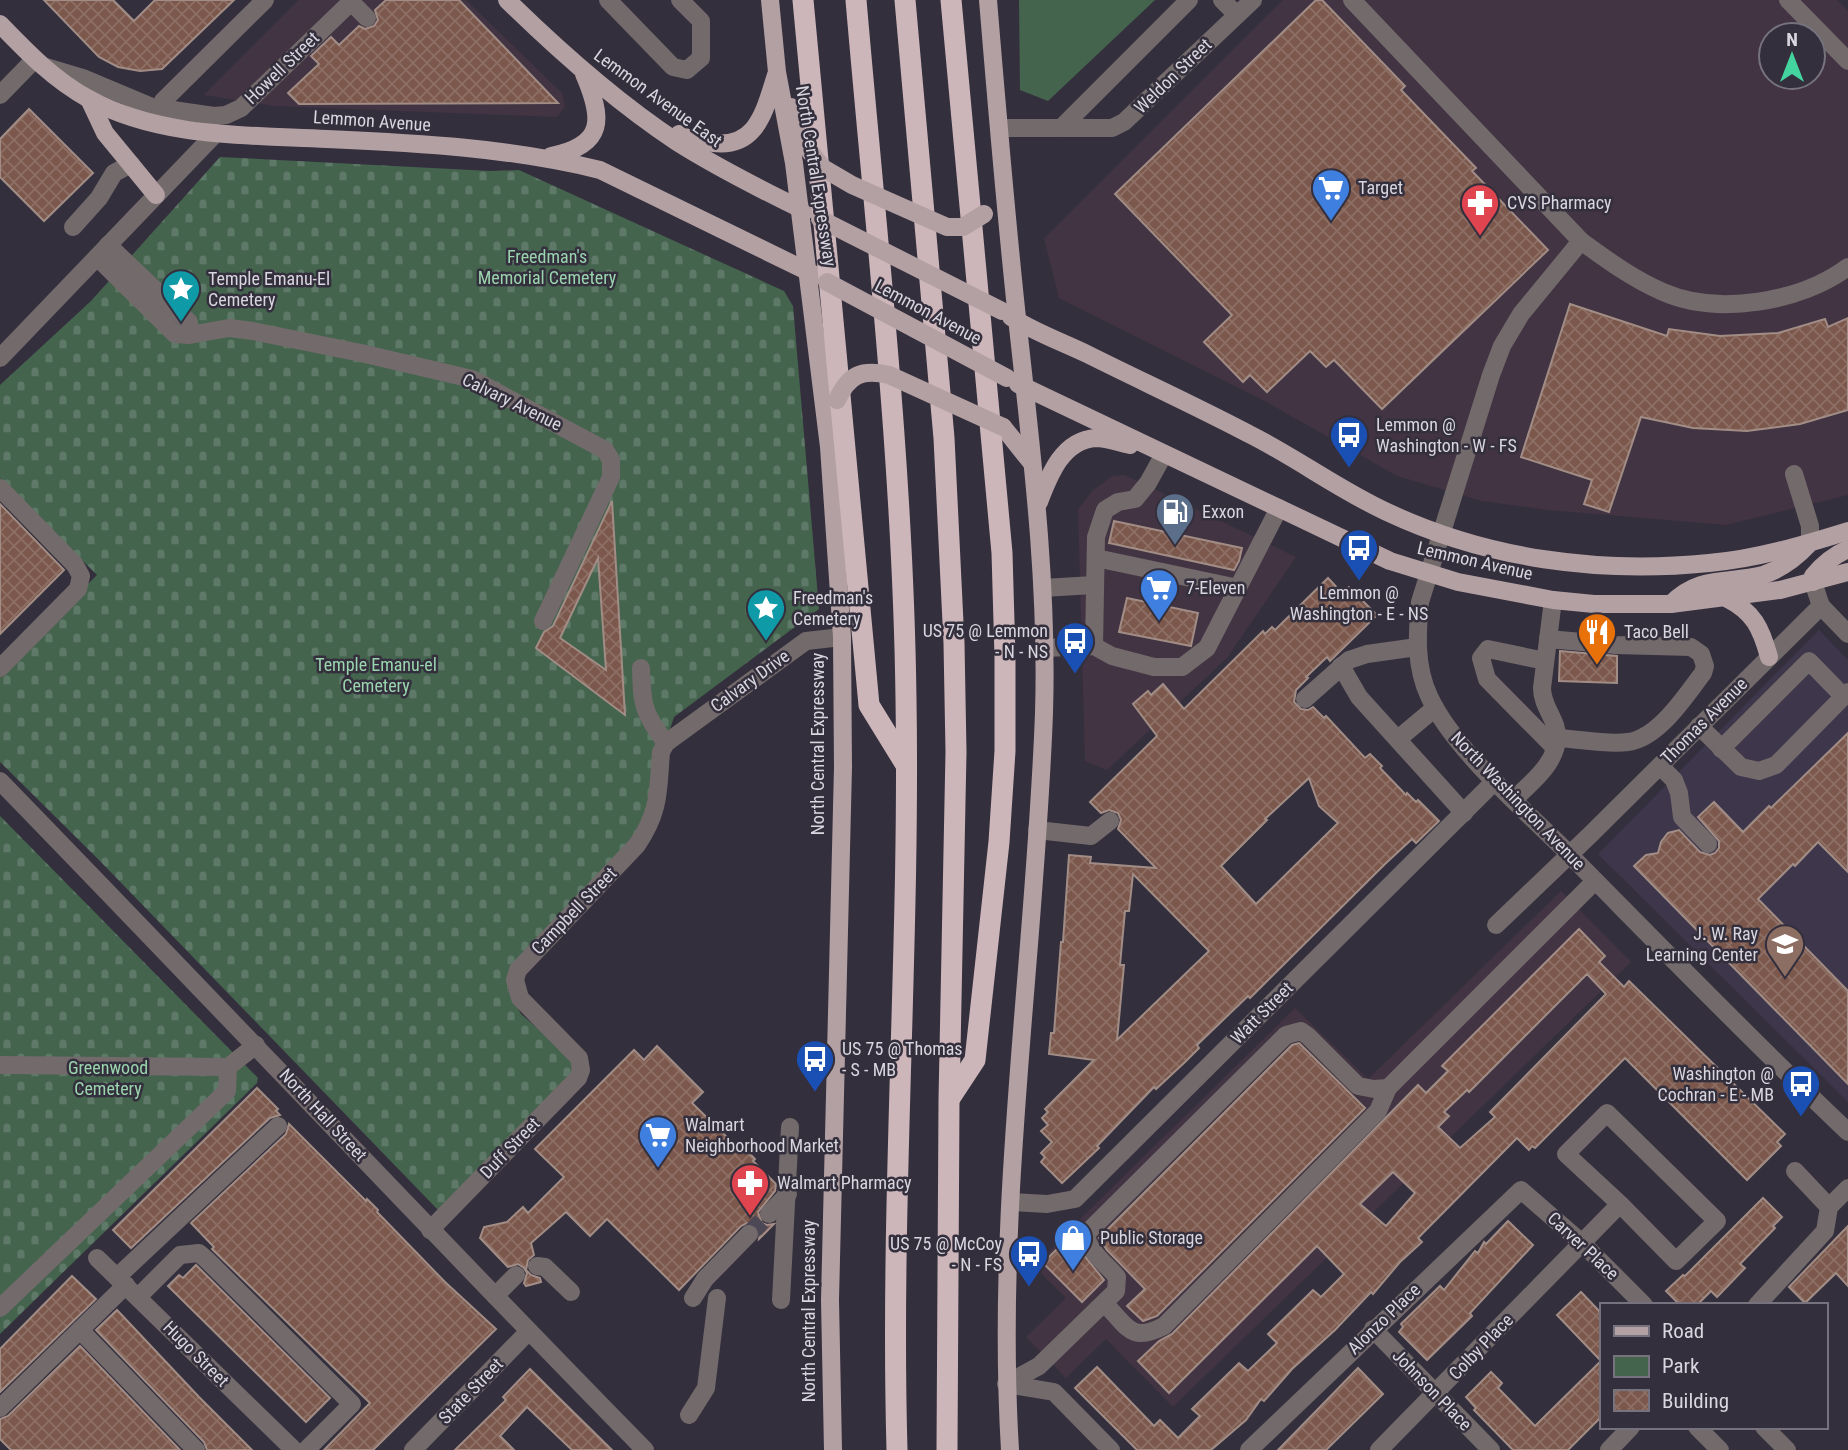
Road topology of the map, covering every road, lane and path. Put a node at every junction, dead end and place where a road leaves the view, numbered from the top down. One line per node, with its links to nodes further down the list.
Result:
1 (265, 0): 26 (street)
2 (608, 0): 3 (street)
3 (680, 0)
4 (770, 0): 23 (main road, North Central Expressway)
5 (803, 0): 87 (highway)
6 (856, 0): 87 (highway)
7 (905, 0): 103 (highway)
8 (951, 0): 103 (highway)
9 (988, 0): 28 (main road)
10 (1189, 0): 29 (street)
11 (1222, 0): 17 (street)
12 (1253, 0): 17 (street, Weldon Street)
13 (1352, 0): 37 (street)
14 (1788, 0): 20 (street)
15 (352, 1): 18 (street); 26 (street, Howell Street)
16 (511, 1): 22 (main road, Lemmon Avenue East)
17 (1237, 15): 29 (street, Weldon Street)
18 (367, 18)
19 (0, 24): 21 (main road, Lemmon Avenue)
20 (1848, 61)
21 (38, 62): 24 (street); 25 (main road, Lemmon Avenue); 26 (street, Howell Street)
22 (582, 71): 27 (main road, Lemmon Avenue East); 31 (main road)
23 (777, 72): 27 (main road); 33 (main road, bridge); 35 (main road, North Central Expressway)
24 (0, 95)
25 (89, 99): 30 (main road, Lemmon Avenue); 32 (main road)
26 (160, 108)
27 (641, 115): 35 (main road, Lemmon Avenue East)
28 (999, 128): 29 (street, Weldon Street); 33 (main road)
29 (1061, 128)
30 (216, 133): 31 (main road, Lemmon Avenue); 34 (street)
31 (541, 158): 40 (main road, Lemmon Avenue)
32 (131, 164): 34 (main road); 36 (street)
33 (1003, 187): 41 (main road)
34 (156, 195): 38 (street)
35 (800, 209): 40 (main road, North Central Expressway); 41 (main road, Lemmon Avenue, bridge)
36 (73, 227)
37 (1581, 241): 39 (street); 52 (street, North Washington Avenue)
38 (102, 251): 42 (street); 66 (street, Calvary Avenue)
39 (1848, 267)
40 (807, 271): 43 (main road, Lemmon Avenue, bridge); 44 (main road, North Central Expressway)
41 (1010, 316): 43 (main road); 52 (main road, Lemmon Avenue)
42 (0, 358)
43 (1024, 387): 45 (main road, Lemmon Avenue); 46 (main road)
44 (829, 447): 46 (main road, bridge); 68 (main road, North Central Expressway)
45 (1160, 452): 49 (main road); 50 (main road, Lemmon Avenue); 55 (street)
46 (1033, 464): 49 (main road)
47 (1794, 474): 53 (street)
48 (0, 488): 76 (street)
49 (1037, 506): 60 (main road)
50 (1279, 508): 57 (main road, Lemmon Avenue); 61 (street)
51 (1848, 531): 53 (main road, Lemmon Avenue)
52 (1440, 534): 53 (main road, Lemmon Avenue); 57 (street, North Washington Avenue)
53 (1810, 543): 64 (main road)
54 (1848, 549): 58 (main road)
55 (1096, 558): 59 (street); 61 (street)
56 (1848, 572): 58 (main road, Lemmon Avenue)
57 (1427, 574): 63 (main road, Lemmon Avenue); 71 (street, North Washington Avenue)
58 (1813, 582): 62 (main road, Lemmon Avenue); 65 (street)
59 (1094, 584): 60 (street); 70 (street)
60 (1043, 588): 72 (main road)
61 (1238, 588): 70 (street)
62 (1726, 598): 64 (main road, Lemmon Avenue); 73 (main road)
63 (1553, 600): 64 (main road, Lemmon Avenue); 69 (street)
64 (1671, 604)
65 (1821, 606): 67 (street); 73 (street, Thomas Avenue)
66 (543, 621)
67 (1848, 634)
68 (842, 637): 83 (street, Calvary Drive); 138 (main road, North Central Expressway)
69 (1548, 639): 74 (street); 84 (street)
70 (1094, 646): 72 (street)
71 (1417, 647): 75 (street); 80 (street, North Washington Avenue)
72 (1044, 648): 93 (main road)
73 (1769, 657): 81 (street, Thomas Avenue)
74 (1545, 661): 84 (street); 84 (street)
75 (1341, 666): 79 (street); 82 (street)
76 (0, 668)
77 (641, 668): 83 (street)
78 (1846, 694): 85 (street); 85 (street)
79 (1305, 699)
80 (1435, 708): 82 (street); 89 (street, North Washington Avenue)
81 (1699, 726): 85 (street); 86 (street, Thomas Avenue)
82 (1398, 738): 91 (street)
83 (666, 743): 99 (street, Campbell Street)
84 (1556, 743): 90 (street)
85 (1721, 749)
86 (1660, 766): 94 (street); 95 (street, Thomas Avenue)
87 (907, 767): 149 (highway)
88 (0, 781): 98 (street, North Hall Street)
89 (1495, 781): 90 (street, North Washington Avenue); 91 (street, Watt Street)
90 (1514, 799): 95 (street, North Washington Avenue)
91 (1464, 813): 111 (street, Watt Street)
92 (1110, 821): 93 (street)
93 (1037, 830): 111 (main road)
94 (1708, 844)
95 (1569, 855): 96 (street, North Washington Avenue); 97 (street, Thomas Avenue)
96 (1595, 881): 102 (street); 106 (street, North Washington Avenue)
97 (1496, 925)
98 (256, 1045): 101 (street); 115 (street, North Hall Street)
99 (581, 1063): 115 (street, Duff Street)
100 (0, 1065): 101 (street)
101 (228, 1067): 130 (street)
102 (1388, 1088): 129 (street); 129 (street)
103 (949, 1100): 150 (highway)
104 (278, 1126): 121 (street)
105 (790, 1127): 110 (street)
106 (1848, 1132)
107 (1795, 1171): 113 (street)
108 (1848, 1188): 113 (street)
109 (1521, 1190): 117 (street, Carver Place); 131 (street, Alonzo Place)
110 (788, 1194): 114 (street); 126 (street)
111 (1011, 1202): 134 (main road)
112 (1620, 1204): 112 (street); 117 (street, Colby Place)
113 (1829, 1207): 128 (street)
114 (769, 1214)
115 (430, 1230): 123 (street, North Hall Street)
116 (749, 1234): 124 (street)
117 (1582, 1243): 127 (street, Carver Place); 135 (street, Colby Place)
118 (97, 1258): 121 (street, Hugo Street)
119 (537, 1266): 122 (street)
120 (516, 1275): 123 (street)
121 (127, 1286): 132 (street); 143 (street, Hugo Street); 144 (street)
122 (571, 1292)
123 (495, 1296): 133 (street, North Hall Street)
124 (693, 1298)
125 (717, 1298): 137 (street)
126 (781, 1300)
127 (1641, 1303)
128 (1758, 1303)
129 (1105, 1304): 134 (street)
130 (0, 1308)
131 (1373, 1329): 135 (street, Johnson Place); 153 (street, Alonzo Place)
132 (80, 1330): 136 (street); 142 (street)
133 (529, 1331): 145 (street, State Street); 146 (street, North Hall Street)
134 (1006, 1384): 151 (main road); 152 (street)
135 (1436, 1393): 154 (street, Colby Place); 155 (street, Johnson Place)
136 (0, 1408)
137 (689, 1415)
138 (832, 1422): 147 (main road); 148 (main road, North Central Expressway)
139 (1629, 1429): 156 (street)
140 (1699, 1429): 157 (street)
141 (1766, 1429): 158 (street)
142 (196, 1450)
143 (294, 1450)
144 (306, 1450)
145 (413, 1450)
146 (645, 1450)
147 (824, 1450)
148 (832, 1450)
149 (897, 1450)
150 (947, 1450)
151 (1010, 1450)
152 (1111, 1450)
153 (1249, 1450)
154 (1380, 1450)
155 (1491, 1450)
156 (1609, 1450)
157 (1720, 1450)
158 (1787, 1450)

